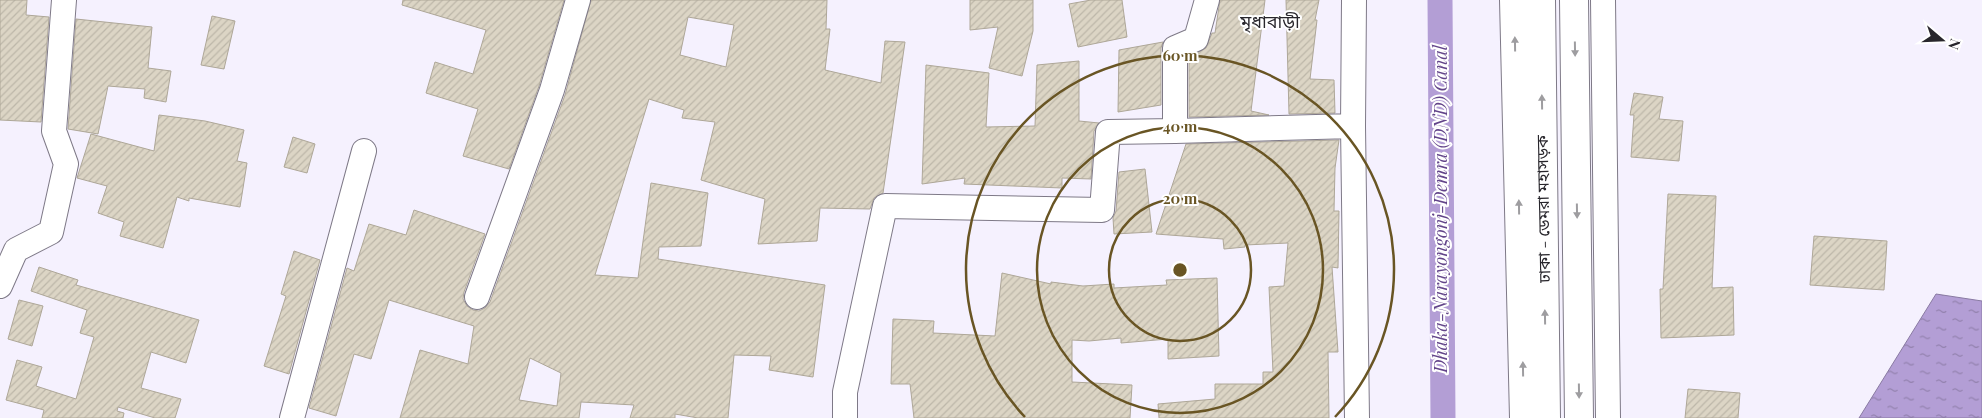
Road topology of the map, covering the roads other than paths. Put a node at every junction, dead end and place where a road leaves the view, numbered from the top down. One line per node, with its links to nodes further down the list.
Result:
1 (64, 0): 12 (street)
2 (578, 0): 14 (street)
3 (1207, 0): 10 (street)
4 (1354, 0): 9 (street)
5 (1514, 0): 18 (main road, one-way to 5)
6 (1541, 0): 19 (main road, ঢাকা - ডেমরা মহাসড়ক, one-way to 6)
7 (1574, 0): 20 (main road, ঢাকা - ডেমরা মহাসড়ক, one-way to 20)
8 (1603, 0): 21 (street)
9 (1353, 126): 10 (street); 17 (street)
10 (1175, 131): 16 (street)
11 (364, 151): 15 (street)
12 (8, 248): 13 (street)
13 (0, 286)
14 (478, 297)
15 (292, 418)
16 (846, 418)
17 (1357, 418)
18 (1524, 418)
19 (1546, 418)
20 (1580, 418)
21 (1608, 418)

